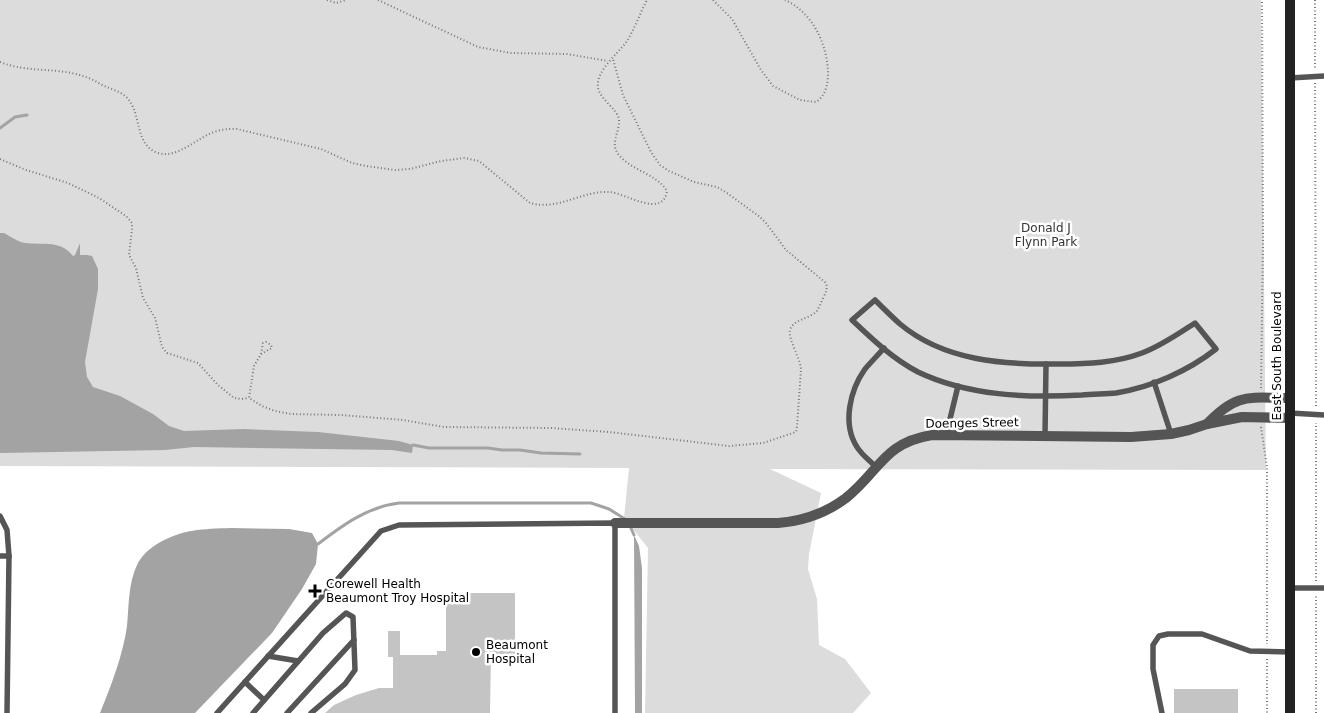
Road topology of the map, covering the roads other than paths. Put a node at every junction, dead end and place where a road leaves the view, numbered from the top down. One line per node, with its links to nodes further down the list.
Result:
1 (1290, 0): 3 (street, East South Boulevard)
2 (1324, 76): 3 (lane)
3 (1290, 78): 9 (street, East South Boulevard)
4 (884, 348): 5 (lane); 7 (lane); 16 (lane)
5 (1046, 364): 6 (lane); 8 (lane)
6 (1154, 382): 8 (lane); 14 (lane)
7 (958, 386): 8 (lane); 13 (lane)
8 (1046, 396): 15 (lane)
9 (1290, 398): 11 (street, East South Boulevard); 12 (street, Doenges Street)
10 (1324, 415): 11 (lane)
11 (1290, 416): 12 (street, Doenges Street); 21 (street, East South Boulevard)
12 (1206, 424): 14 (street, Doenges Street)
13 (948, 434): 15 (street, Doenges Street); 16 (street, Doenges Street)
14 (1171, 434): 15 (street, Doenges Street)
15 (1045, 436)
16 (876, 467): 18 (street, Doenges Street)
17 (0, 516): 20 (lane)
18 (615, 523): 25 (lane); 36 (lane)
19 (0, 556): 20 (lane)
20 (8, 556): 30 (lane)
21 (1290, 588): 22 (lane); 24 (street, East South Boulevard)
22 (1324, 588)
23 (354, 640): 26 (lane); 34 (lane); 35 (lane)
24 (1290, 652): 37 (lane); 38 (street, East South Boulevard)
25 (268, 656): 26 (lane); 27 (lane)
26 (298, 661): 28 (lane)
27 (245, 682): 28 (lane); 32 (lane)
28 (264, 700): 33 (lane)
29 (0, 705): 30 (lane)
30 (7, 706): 31 (lane)
31 (7, 713)
32 (217, 713)
33 (253, 713)
34 (287, 713)
35 (311, 713)
36 (615, 713)
37 (1162, 713)
38 (1290, 713)

